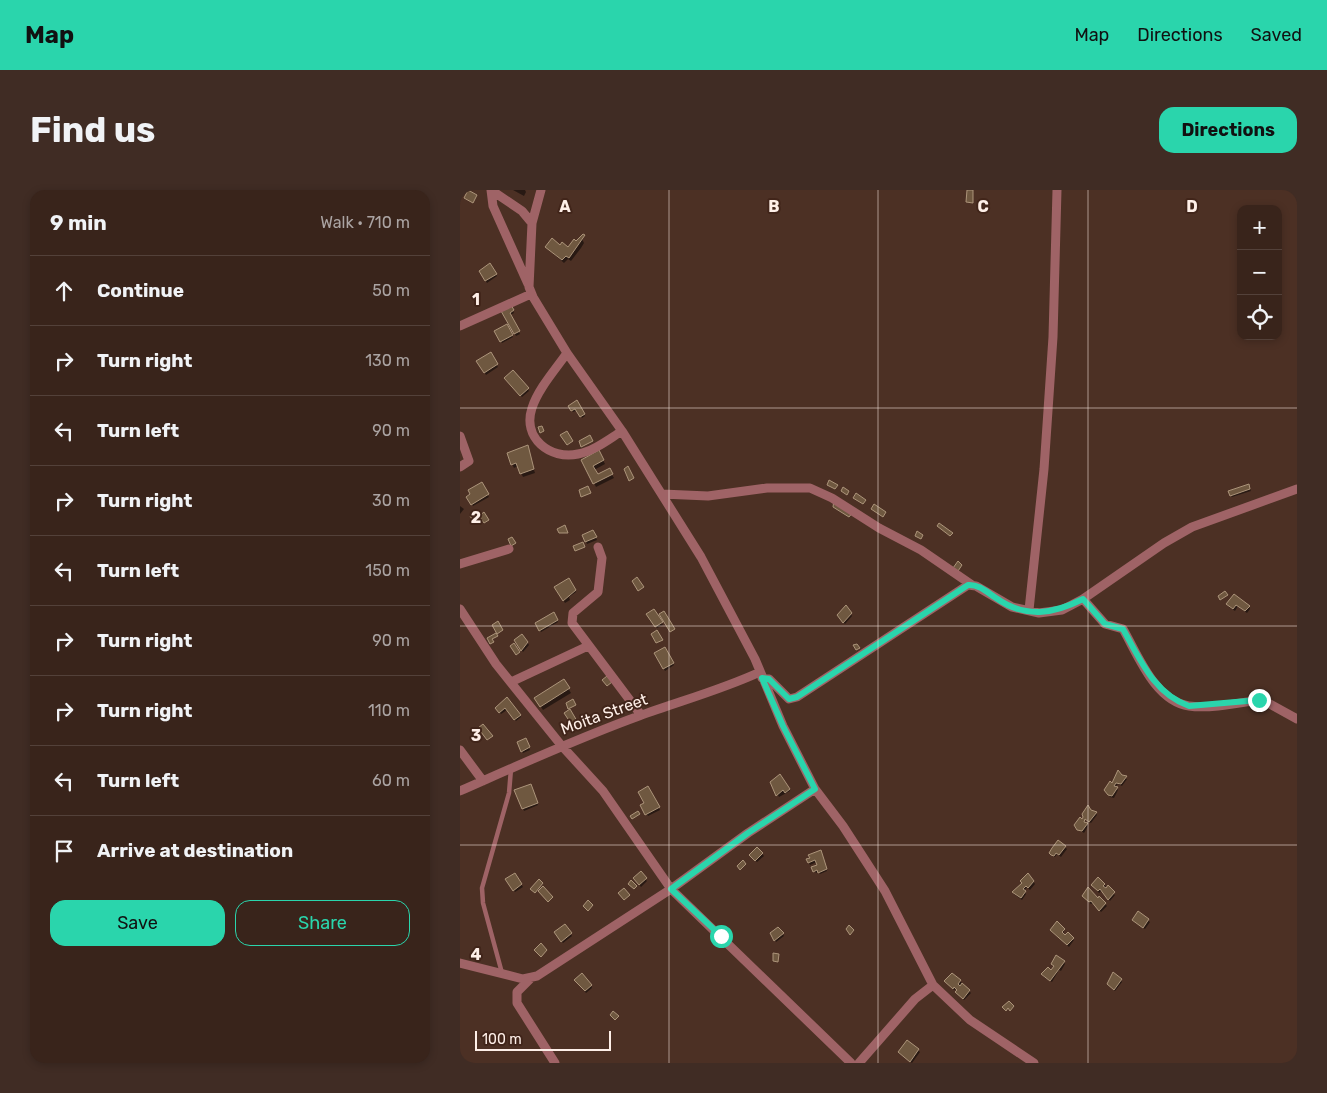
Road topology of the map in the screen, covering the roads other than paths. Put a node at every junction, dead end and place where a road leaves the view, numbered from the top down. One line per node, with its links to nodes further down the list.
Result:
1 (541, 190): 3 (street)
2 (1057, 190): 18 (street)
3 (532, 223): 4 (street); 4 (street)
4 (530, 291): 5 (street); 6 (street)
5 (460, 326)
6 (567, 353): 7 (street); 7 (street)
7 (622, 431): 11 (street)
8 (460, 436): 9 (street)
9 (460, 467)
10 (1297, 489): 16 (street)
11 (662, 494): 15 (street); 20 (street)
12 (598, 547): 19 (street)
13 (509, 549): 14 (street)
14 (460, 564)
15 (972, 585): 18 (street); 20 (street)
16 (1083, 599): 18 (street); 23 (street)
17 (460, 609): 21 (street)
18 (1029, 610)
19 (588, 646): 21 (street); 22 (street)
20 (761, 675): 22 (street, Moita Street); 28 (street)
21 (512, 682): 24 (street)
22 (641, 716): 24 (street, Moita Street)
23 (1297, 719)
24 (561, 745): 26 (street, Moita Street); 30 (street)
25 (460, 750): 27 (street)
26 (511, 769): 27 (street, Moita Street); 32 (lane)
27 (483, 780): 29 (street, Moita Street)
28 (815, 789): 30 (street); 34 (street)
29 (460, 791)
30 (671, 889): 33 (street); 36 (street)
31 (460, 963): 32 (street)
32 (502, 972): 33 (street)
33 (530, 979): 35 (street)
34 (933, 985): 37 (street); 38 (street)
35 (554, 1063)
36 (852, 1063)
37 (859, 1063)
38 (1034, 1063)

